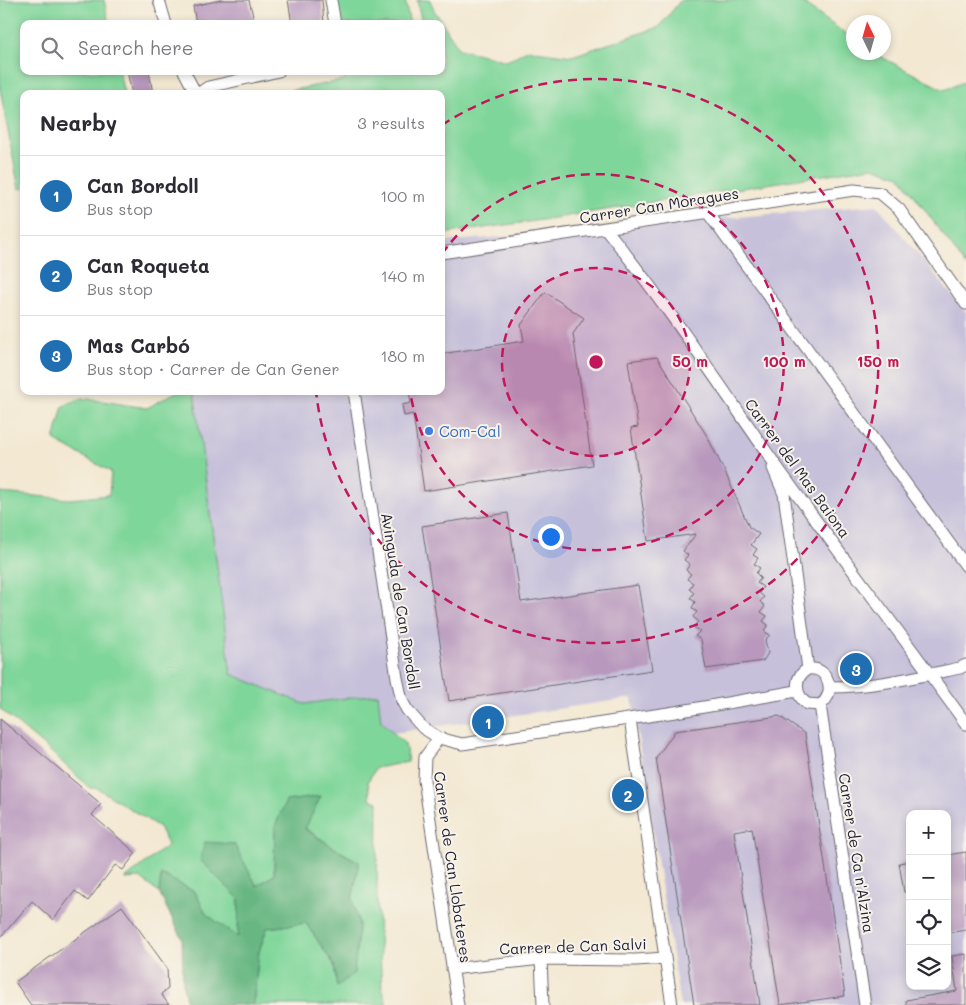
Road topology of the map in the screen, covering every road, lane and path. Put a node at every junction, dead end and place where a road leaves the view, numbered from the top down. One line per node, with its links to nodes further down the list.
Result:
1 (159, 0): 3 (street)
2 (331, 0): 4 (street)
3 (165, 20)
4 (334, 20)
5 (186, 75): 7 (street)
6 (261, 75): 8 (street)
7 (195, 90)
8 (203, 90)
9 (708, 213): 10 (street, Carrer Can Moragues); 12 (street, Carrer Can Moragues); 15 (street)
10 (606, 229): 11 (street, Carrer Can Moragues); 14 (street, Carrer del Mas Baiona)
11 (445, 253)
12 (966, 304)
13 (355, 395): 24 (street, Avinguda de Can Bordoll)
14 (766, 451): 17 (street); 18 (street, Carrer del Mas Baiona)
15 (966, 566)
16 (966, 664): 18 (street)
17 (808, 669): 19 (street); 20 (street)
18 (930, 674): 19 (street); 23 (street, Carrer del Mas Baiona)
19 (829, 686): 21 (street)
20 (797, 691): 21 (street); 22 (street, Avinguda de Can Bordoll)
21 (820, 705): 31 (street, Carrer de Ca n'Alzina)
22 (630, 719): 24 (street, Avinguda de Can Bordoll); 25 (street)
23 (966, 724)
24 (439, 738): 27 (street, Carrer de Can Llobateres)
25 (665, 958): 26 (street, Carrer de Can Salvi); 30 (street)
26 (541, 959): 27 (street, Carrer de Can Salvi); 29 (street)
27 (452, 969): 28 (street, Carrer de Can Llobateres)
28 (458, 1005)
29 (543, 1005)
30 (672, 1005)
31 (865, 1005)

